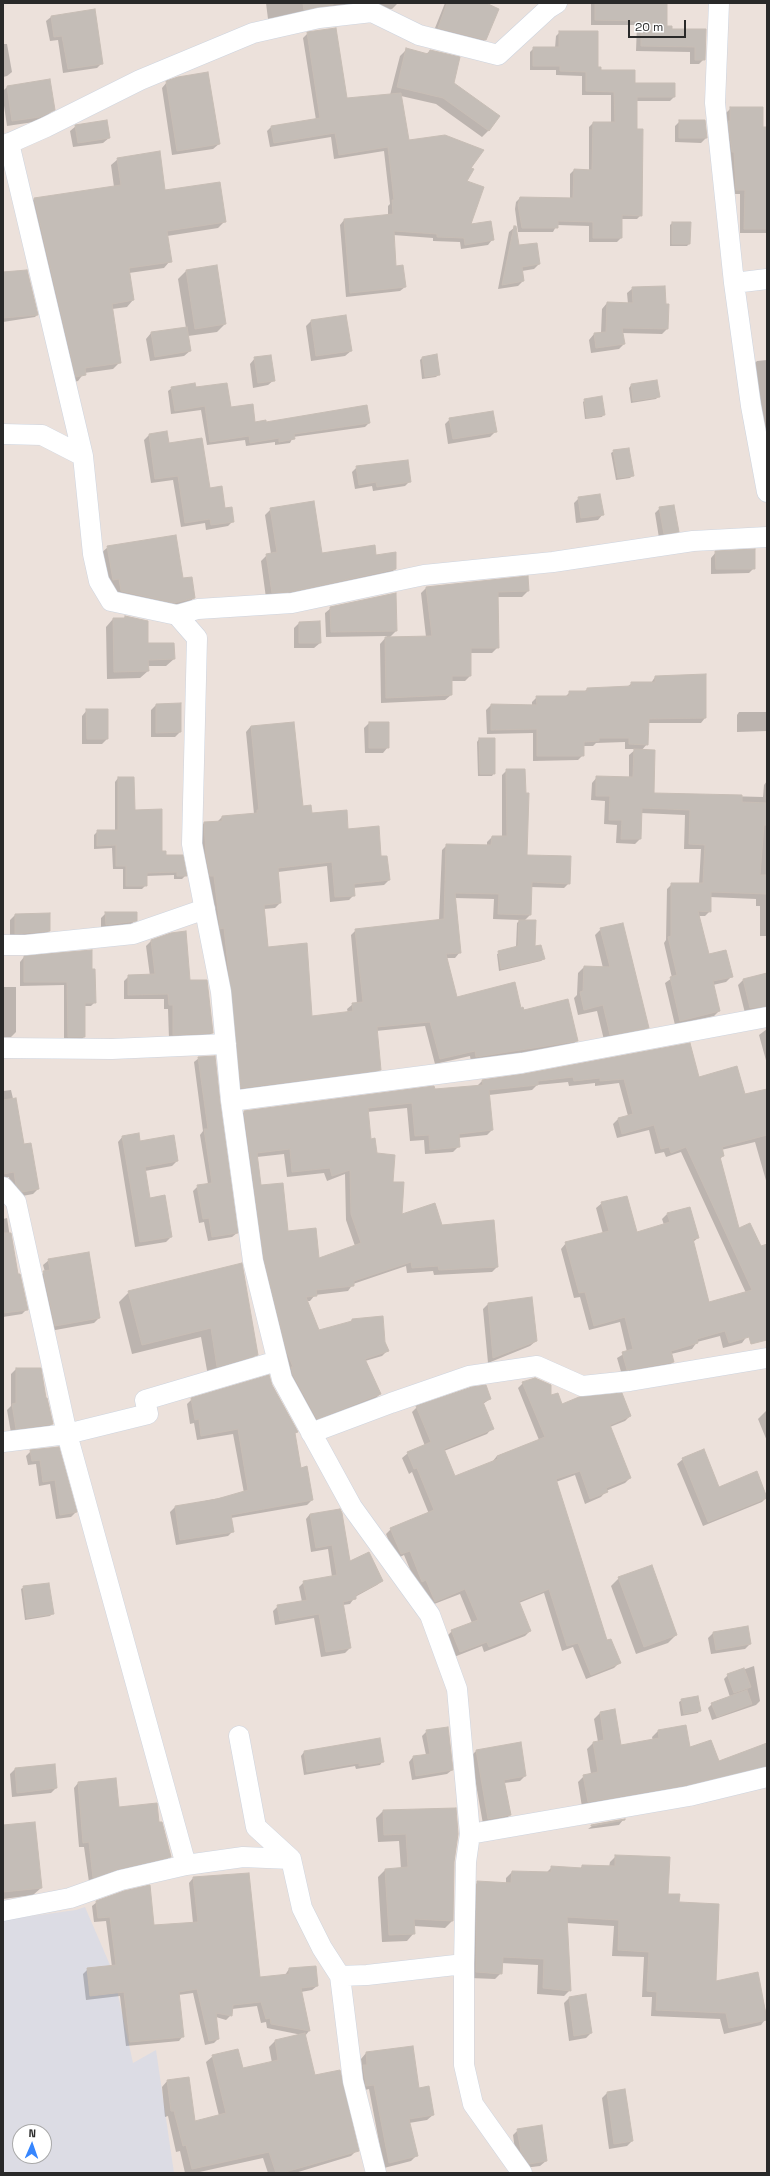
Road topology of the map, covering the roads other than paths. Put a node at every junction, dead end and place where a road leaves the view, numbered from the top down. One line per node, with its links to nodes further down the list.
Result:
1 (557, 3): 3 (street)
2 (719, 3): 5 (street)
3 (6, 144): 7 (street)
4 (767, 279): 5 (street)
5 (734, 283): 8 (street)
6 (3, 434): 7 (street)
7 (82, 456): 10 (street)
8 (767, 492)
9 (767, 537): 10 (street)
10 (177, 615): 11 (street)
11 (205, 909): 12 (street); 14 (street)
12 (3, 944)
13 (767, 1017): 16 (street)
14 (226, 1044): 15 (street); 16 (street)
15 (3, 1048)
16 (231, 1100): 19 (street)
17 (3, 1187): 21 (street)
18 (767, 1358): 20 (street)
19 (277, 1361): 20 (street); 21 (street)
20 (312, 1433): 25 (street)
21 (68, 1434): 22 (street); 27 (street)
22 (3, 1442)
23 (239, 1736): 26 (street)
24 (767, 1777): 25 (street)
25 (470, 1834): 29 (street)
26 (291, 1859): 27 (street); 30 (street)
27 (186, 1865): 28 (street)
28 (3, 1910)
29 (464, 1964): 30 (street); 32 (street)
30 (340, 1976): 31 (street)
31 (376, 2173)
32 (522, 2173)

